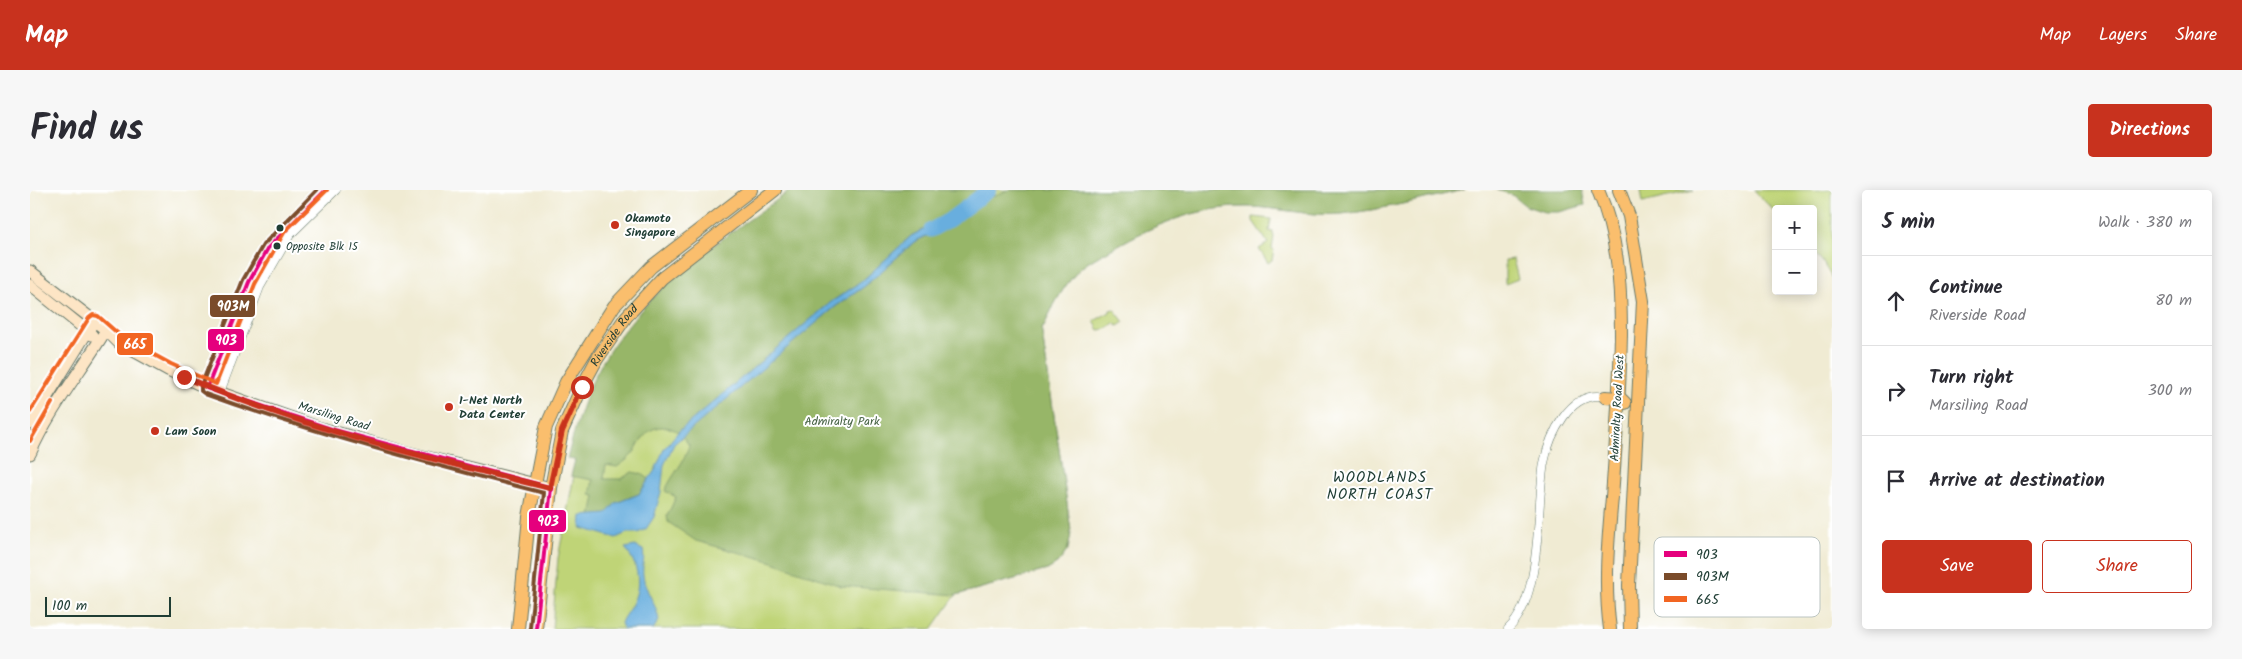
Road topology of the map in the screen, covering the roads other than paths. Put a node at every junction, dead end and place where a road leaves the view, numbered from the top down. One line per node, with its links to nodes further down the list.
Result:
1 (326, 190): 16 (street)
2 (336, 190): 17 (street)
3 (751, 190): 23 (main road, Riverside Road)
4 (775, 190): 24 (main road, Riverside Road)
5 (1598, 190): 14 (main road, Admiralty Road West)
6 (1620, 190): 15 (main road, Admiralty Road West)
7 (30, 271): 9 (street, Marsiling Road)
8 (30, 285): 11 (street)
9 (94, 321): 10 (street, Marsiling Road); 11 (street)
10 (106, 330): 12 (street); 13 (street, Marsiling Road)
11 (87, 331): 12 (street); 21 (street)
12 (99, 341): 13 (street, Marsiling Road); 22 (street)
13 (119, 343): 16 (street, Marsiling Road)
14 (1620, 377): 18 (main road); 19 (main road, Admiralty Road West)
15 (1637, 383): 19 (main road); 20 (main road, Admiralty Road West)
16 (207, 388): 17 (street, Marsiling Road)
17 (220, 392): 23 (street, Marsiling Road)
18 (1605, 397): 19 (main road); 25 (street)
19 (1620, 398): 20 (main road); 28 (main road, Admiralty Road West)
20 (1636, 412): 29 (main road, Admiralty Road West)
21 (30, 424)
22 (30, 454)
23 (535, 484): 24 (street, Marsiling Road); 26 (main road, Riverside Road)
24 (550, 488): 27 (main road, Riverside Road)
25 (1513, 628)
26 (518, 629)
27 (536, 629)
28 (1610, 629)
29 (1630, 629)

